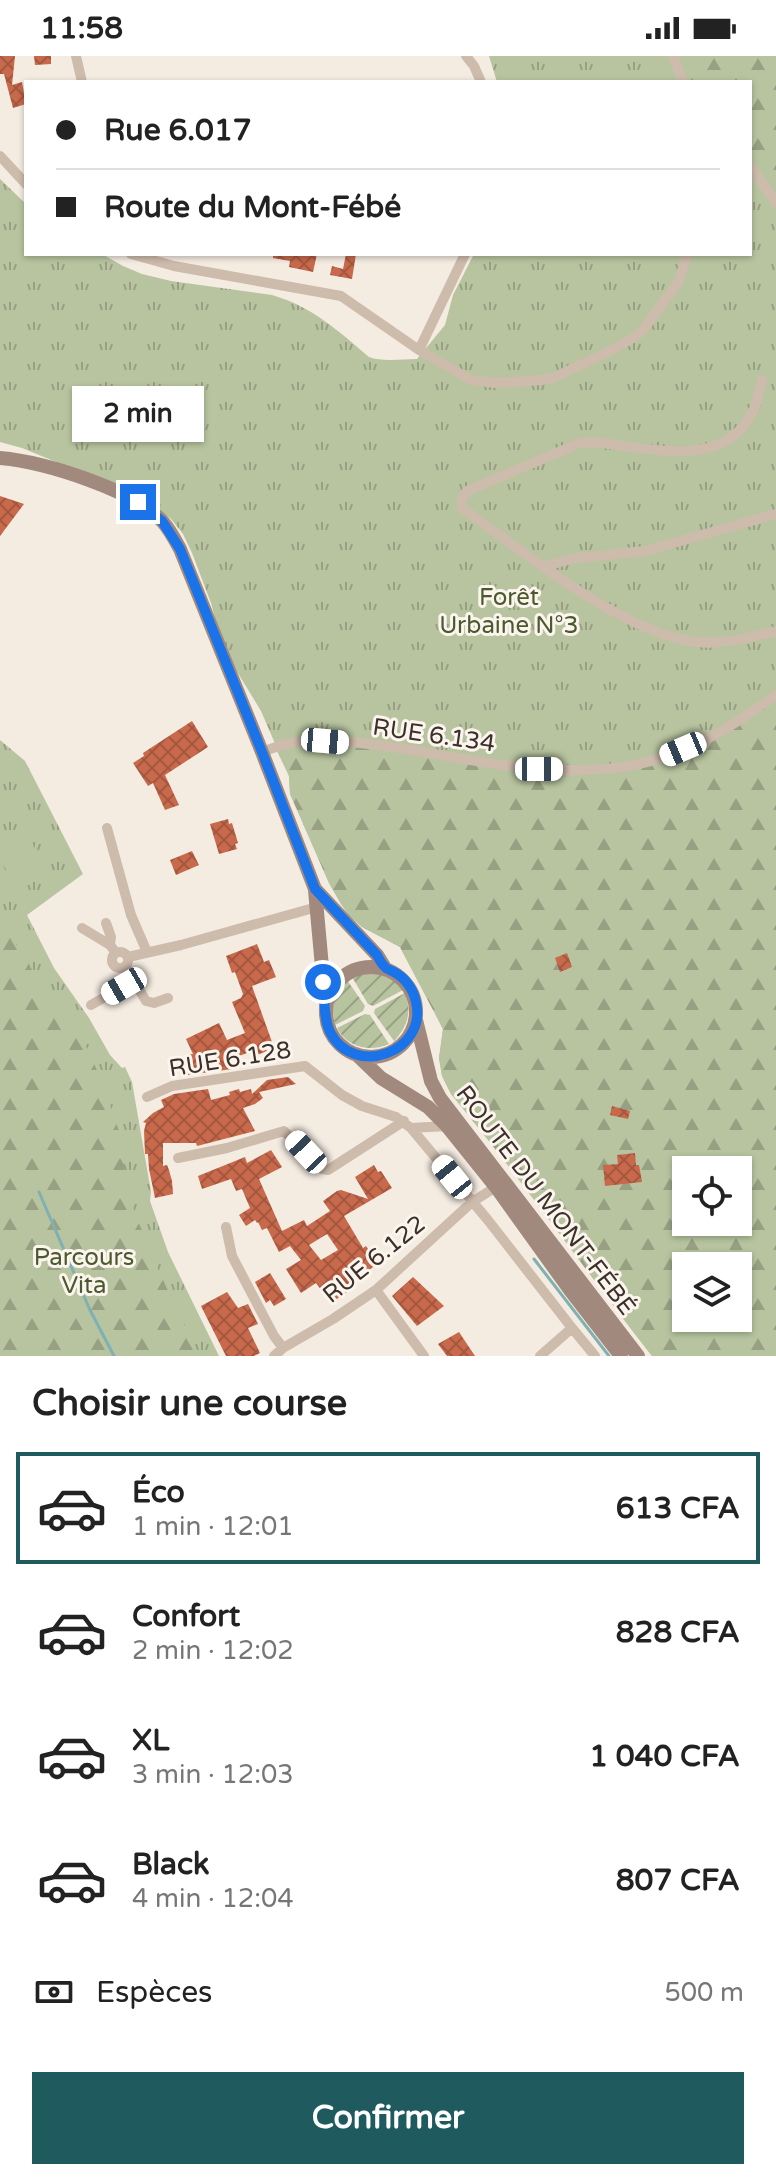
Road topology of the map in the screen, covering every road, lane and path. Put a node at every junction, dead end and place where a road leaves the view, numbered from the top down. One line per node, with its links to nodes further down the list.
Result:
1 (76, 56): 4 (street)
2 (466, 56): 5 (street)
3 (673, 56): 6 (street)
4 (82, 80)
5 (480, 80)
6 (684, 80)
7 (0, 156): 9 (street)
8 (752, 169): 10 (street)
9 (24, 182)
10 (776, 203)
11 (138, 256): 14 (street)
12 (464, 256): 14 (street)
13 (686, 256): 14 (street)
14 (416, 348)
15 (762, 380): 18 (street)
16 (0, 458): 21 (street)
17 (776, 514): 18 (street)
18 (545, 566): 19 (street)
19 (776, 631)
20 (776, 695): 21 (street, RUE 6.134)
21 (262, 752): 23 (street)
22 (107, 828): 28 (street)
23 (315, 889): 24 (street); 30 (street)
24 (317, 907): 28 (street); 34 (street)
25 (106, 923): 27 (street)
26 (82, 928): 27 (street)
27 (113, 949): 29 (street)
28 (147, 952): 29 (street)
29 (126, 962): 31 (street)
30 (385, 968): 34 (street); 35 (street)
31 (132, 978): 32 (street); 33 (street)
32 (168, 998)
33 (91, 1005)
34 (326, 1007): 36 (street)
35 (416, 1020): 36 (street); 52 (street, ROUTE DU MONT-FÉBÉ)
36 (356, 1054): 39 (street, ROUTE DU MONT-FÉBÉ)
37 (147, 1097): 38 (street, RUE 6.128)
38 (408, 1125): 39 (street, RUE 6.128); 40 (street); 42 (street)
39 (447, 1126): 41 (street, ROUTE DU MONT-FÉBÉ)
40 (178, 1158)
41 (496, 1187): 42 (street, RUE 6.122); 51 (street, ROUTE DU MONT-FÉBÉ)
42 (472, 1202): 44 (street, RUE 6.122); 45 (street)
43 (226, 1227): 46 (street)
44 (376, 1290): 46 (street, RUE 6.122); 48 (street)
45 (572, 1328): 49 (street); 50 (street)
46 (283, 1348): 47 (street, RUE 6.122)
47 (274, 1356)
48 (424, 1356)
49 (540, 1356)
50 (595, 1356)
51 (621, 1356)
52 (638, 1356)

